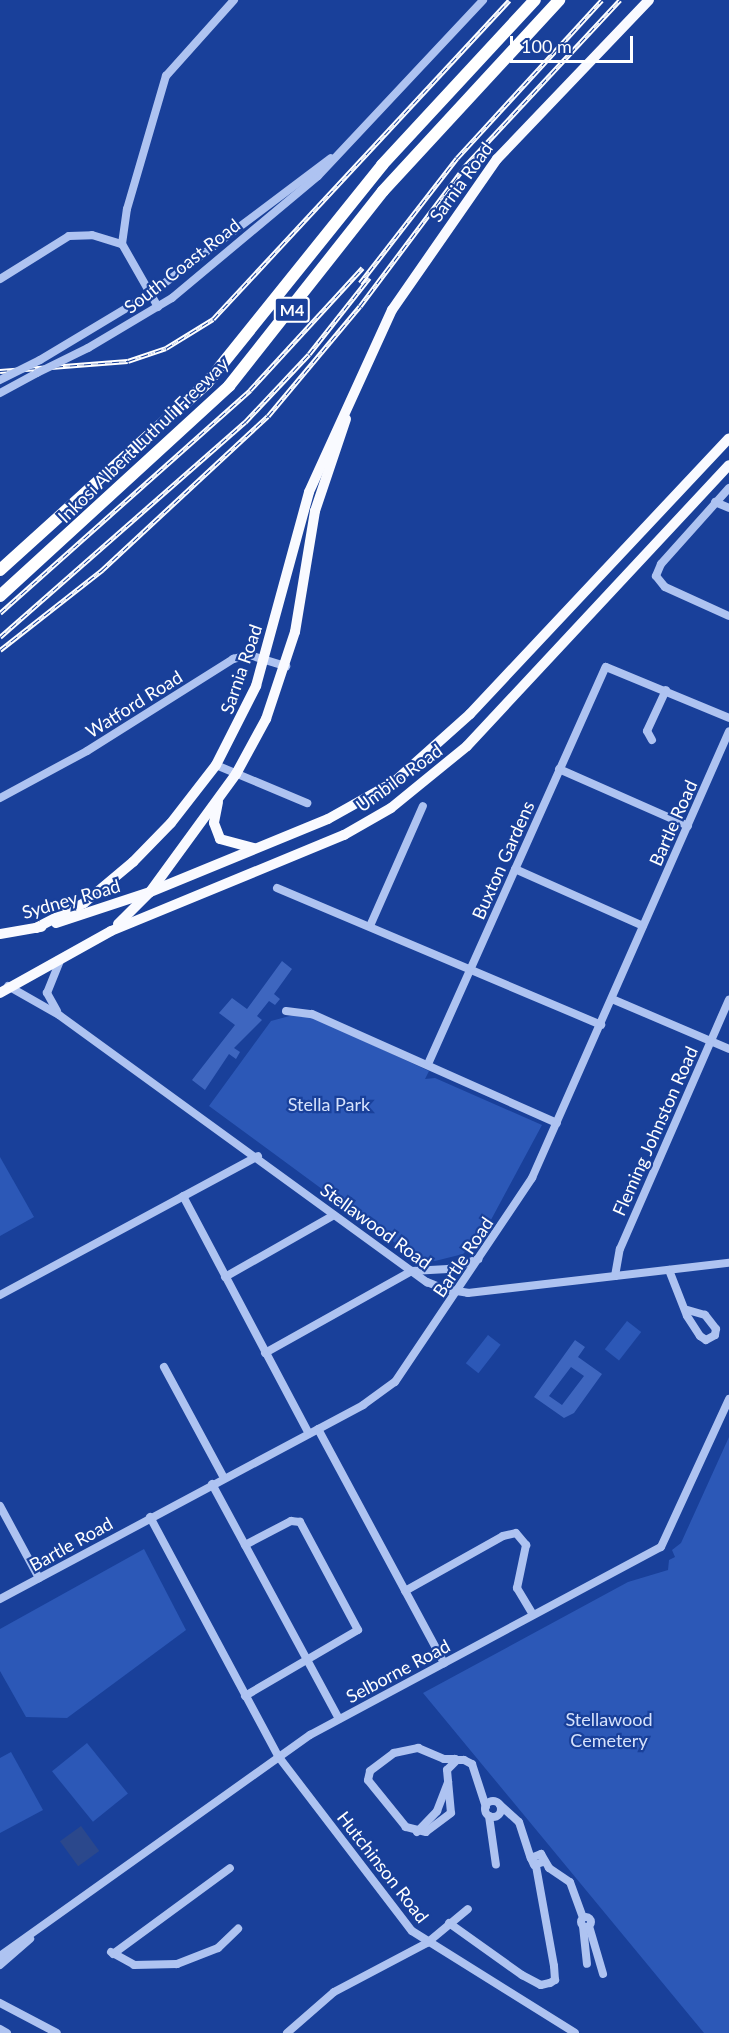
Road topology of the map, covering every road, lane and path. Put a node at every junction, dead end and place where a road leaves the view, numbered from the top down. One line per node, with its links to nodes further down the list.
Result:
1 (234, 0): 7 (street)
2 (483, 0): 6 (street, South Coast Road)
3 (535, 0): 19 (highway, Inkosi Albert Luthuli Freeway / M4)
4 (559, 0): 20 (highway, Inkosi Albert Luthuli Freeway / M4)
5 (650, 0): 13 (main road, Sarnia Road)
6 (334, 156): 9 (street, South Coast Road); 10 (street, South Coast Road)
7 (122, 244): 8 (street); 9 (street)
8 (0, 279)
9 (150, 294): 10 (street); 11 (street, South Coast Road, bridge)
10 (158, 307): 12 (street, South Coast Road, bridge)
11 (0, 380)
12 (0, 393)
13 (346, 416): 22 (main road, Sarnia Road); 23 (main road, Sarnia Road)
14 (729, 438): 36 (main road, Umbilo Road)
15 (729, 465): 43 (main road, Umbilo Road)
16 (729, 488): 17 (street)
17 (715, 502): 18 (street); 21 (street)
18 (729, 508)
19 (0, 570)
20 (0, 596)
21 (729, 616)
22 (264, 659): 23 (street, Watford Road); 28 (main road, Sarnia Road); 31 (street, Watford Road)
23 (286, 666): 30 (main road, Sarnia Road)
24 (666, 690): 25 (street); 27 (street); 29 (street, Buxton Gardens)
25 (729, 718)
26 (729, 731): 35 (street, Bartle Road)
27 (652, 740)
28 (216, 765): 30 (street); 42 (main road, Sarnia Road)
29 (559, 769): 35 (street); 37 (street, Buxton Gardens)
30 (236, 774): 32 (main road, Sarnia Road); 33 (street)
31 (0, 798)
32 (218, 799): 36 (main road); 39 (main road, Sarnia Road)
33 (307, 803)
34 (423, 806): 40 (street)
35 (688, 826): 41 (street, Bartle Road)
36 (256, 848): 39 (main road, Umbilo Road)
37 (515, 869): 41 (street); 46 (street, Buxton Gardens)
38 (277, 888): 40 (street)
39 (150, 892): 42 (main road, Sydney Road); 43 (main road, Sarnia Road)
40 (370, 926): 46 (street)
41 (643, 926): 48 (street, Bartle Road)
42 (36, 928): 44 (main road, Sydney Road)
43 (111, 930): 45 (main road, Umbilo Road)
44 (0, 934)
45 (67, 952): 47 (main road, Umbilo Road); 51 (street)
46 (471, 968): 52 (street); 55 (street, Buxton Gardens)
47 (4, 990): 51 (street, Stellawood Road)
48 (612, 999): 52 (street, Bartle Road); 53 (street)
49 (729, 1000): 53 (street, Fleming Johnston Road)
50 (286, 1011): 55 (street)
51 (59, 1015): 57 (street, Stellawood Road)
52 (601, 1026): 56 (street, Bartle Road)
53 (711, 1041): 54 (street); 65 (street, Fleming Johnston Road)
54 (729, 1049)
55 (428, 1064): 56 (street)
56 (557, 1123): 60 (street, Bartle Road)
57 (258, 1156): 58 (street); 59 (street, Stellawood Road)
58 (183, 1196): 64 (street); 67 (street)
59 (334, 1215): 63 (street, Stellawood Road); 64 (street)
60 (480, 1258): 63 (street); 66 (street, Bartle Road)
61 (728, 1261): 62 (street)
62 (669, 1270): 65 (street); 68 (street)
63 (412, 1271): 66 (street, Stellawood Road); 69 (street)
64 (225, 1276): 69 (street)
65 (615, 1276): 66 (street)
66 (456, 1293): 72 (street, Bartle Road)
67 (0, 1295)
68 (687, 1311)
69 (265, 1353): 73 (street)
70 (164, 1367): 74 (street)
71 (729, 1399): 82 (street, Selborne Road)
72 (318, 1429): 73 (street, Bartle Road); 80 (street)
73 (309, 1434): 74 (street, Bartle Road)
74 (224, 1478): 75 (street, Bartle Road)
75 (212, 1484): 77 (street, Bartle Road); 78 (street)
76 (0, 1506): 79 (street)
77 (150, 1517): 79 (street, Bartle Road); 85 (street, Hutchinson Road)
78 (245, 1545): 83 (street); 83 (street)
79 (39, 1578): 81 (street, Bartle Road)
80 (405, 1591): 82 (street); 84 (street)
81 (0, 1599)
82 (532, 1616): 84 (street, Selborne Road)
83 (308, 1661): 85 (street); 86 (street)
84 (444, 1663): 86 (street, Selborne Road)
85 (245, 1696): 88 (street, Hutchinson Road)
86 (339, 1719): 88 (street, Selborne Road)
87 (434, 1754): 89 (street); 90 (street); 96 (street)
88 (278, 1756): 105 (street, Selborne Road); 106 (street, Hutchinson Road)
89 (457, 1760): 90 (street); 91 (street)
90 (448, 1777): 96 (street); 96 (street)
91 (483, 1791): 92 (street); 93 (street)
92 (498, 1804): 93 (street); 94 (street); 95 (street)
93 (486, 1807): 95 (street)
94 (509, 1814): 95 (street); 97 (street)
95 (494, 1815): 99 (street)
96 (417, 1832)
97 (527, 1840): 98 (street); 98 (street)
98 (540, 1862): 102 (street); 103 (street)
99 (496, 1865)
100 (230, 1868): 104 (street)
101 (468, 1909): 102 (street)
102 (449, 1923): 106 (street)
103 (585, 1923): 108 (street); 110 (street)
104 (238, 1929)
105 (31, 1938): 107 (street, Selborne Road); 109 (street, Selborne Road)
106 (427, 1943): 115 (street); 116 (street, Hutchinson Road)
107 (0, 1956)
108 (587, 1964)
109 (0, 1965)
110 (603, 1974)
111 (0, 2002): 114 (street)
112 (0, 2029): 113 (street)
113 (7, 2033)
114 (57, 2033)
115 (287, 2033)
116 (575, 2033)

